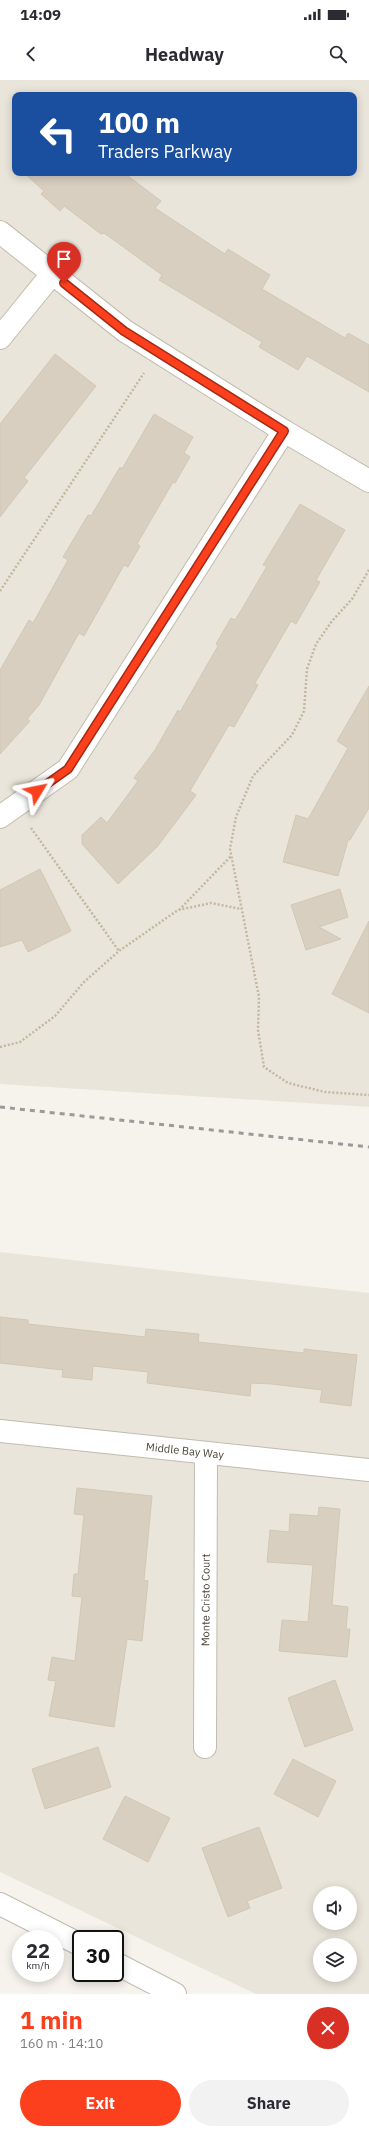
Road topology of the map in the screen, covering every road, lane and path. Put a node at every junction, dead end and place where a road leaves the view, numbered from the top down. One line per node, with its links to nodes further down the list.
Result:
1 (0, 232): 2 (street)
2 (52, 274): 3 (street); 4 (street)
3 (0, 338)
4 (158, 352): 5 (street); 8 (path)
5 (284, 431): 6 (street); 9 (street)
6 (369, 481)
7 (369, 570): 10 (path)
8 (0, 591)
9 (8, 811): 13 (path)
10 (232, 856): 11 (path); 12 (path)
11 (241, 909): 12 (path); 15 (path)
12 (178, 910): 13 (path)
13 (119, 951): 14 (path)
14 (0, 1048)
15 (369, 1095)
16 (0, 1431): 17 (street, Middle Bay Way)
17 (206, 1453): 18 (street, Middle Bay Way); 19 (street, Monte Cristo Court)
18 (369, 1470)
19 (205, 1747)
20 (0, 1904): 21 (street)
21 (72, 1940)
22 (124, 1968): 23 (street)
23 (175, 1994)

